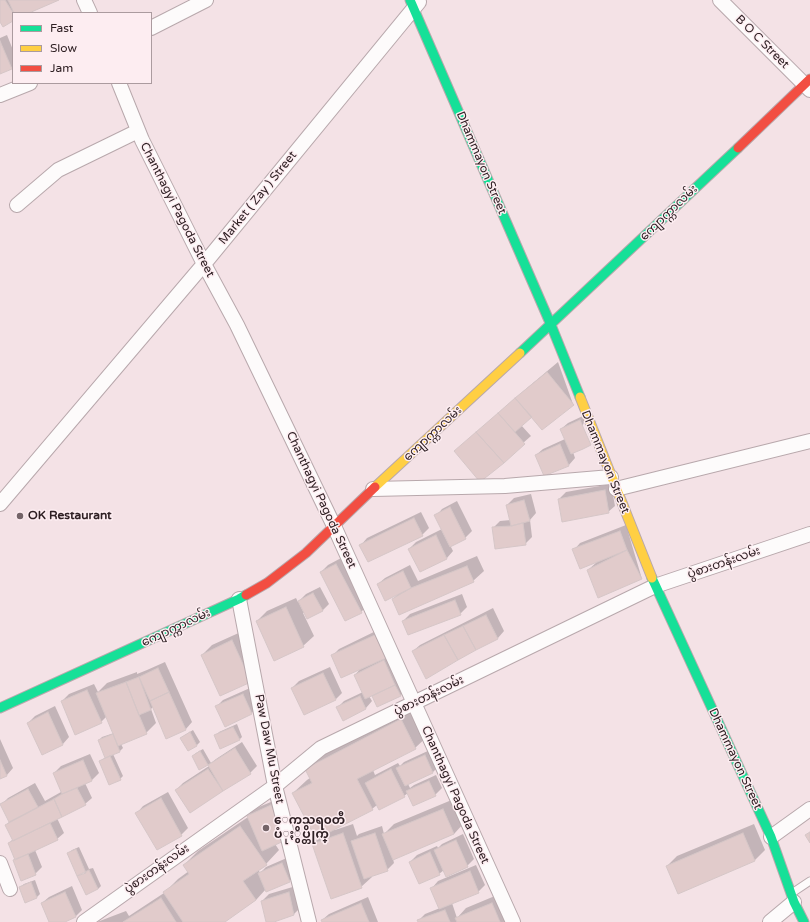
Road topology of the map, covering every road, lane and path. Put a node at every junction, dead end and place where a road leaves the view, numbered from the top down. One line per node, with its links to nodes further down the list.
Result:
1 (84, 0): 5 (street)
2 (206, 0): 6 (street)
3 (720, 0): 9 (street, B O C Street)
4 (415, 3): 13 (street, Market ( Zay ) Street); 14 (main road, Dhammayon Street)
5 (90, 12)
6 (152, 27)
7 (28, 84): 10 (street)
8 (119, 84): 11 (street, Chanthagyi Pagoda Street)
9 (808, 84): 14 (main road, ကျောက္ကာလမ်း)
10 (0, 95)
11 (138, 131): 12 (street); 13 (street, Chanthagyi Pagoda Street)
12 (18, 205)
13 (204, 264): 18 (street, Market ( Zay ) Street); 19 (street, Chanthagyi Pagoda Street)
14 (552, 325): 16 (main road, Dhammayon Street); 17 (main road, ကျောက္ကာလမ်း)
15 (810, 441): 16 (street)
16 (614, 483): 17 (street); 21 (main road, Dhammayon Street)
17 (373, 489): 19 (main road, ကျောက္ကာလမ်း)
18 (0, 504)
19 (334, 526): 22 (main road, ကျောက္ကာလမ်း); 23 (street, Chanthagyi Pagoda Street)
20 (810, 534): 21 (street, ပွဲစားတန်းလမ်း)
21 (655, 586): 23 (street, ပွဲစားတန်းလမ်း); 27 (main road, Dhammayon Street)
22 (239, 599): 24 (main road, ကျောက္ကာလမ်း); 25 (street, Paw Daw Mu Street)
23 (414, 703): 25 (street, ပွဲစားတန်းလမ်း); 34 (street, Chanthagyi Pagoda Street)
24 (0, 708)
25 (275, 786): 32 (street, ပွဲစားတန်းလမ်း); 33 (street, Paw Daw Mu Street)
26 (810, 809): 27 (street)
27 (771, 837): 31 (main road, Dhammayon Street)
28 (0, 863): 30 (street)
29 (810, 882): 31 (lane)
30 (10, 889)
31 (793, 898): 35 (street); 36 (main road, Dhammayon Street)
32 (84, 922)
33 (309, 922)
34 (513, 922)
35 (770, 922)
36 (804, 922)

